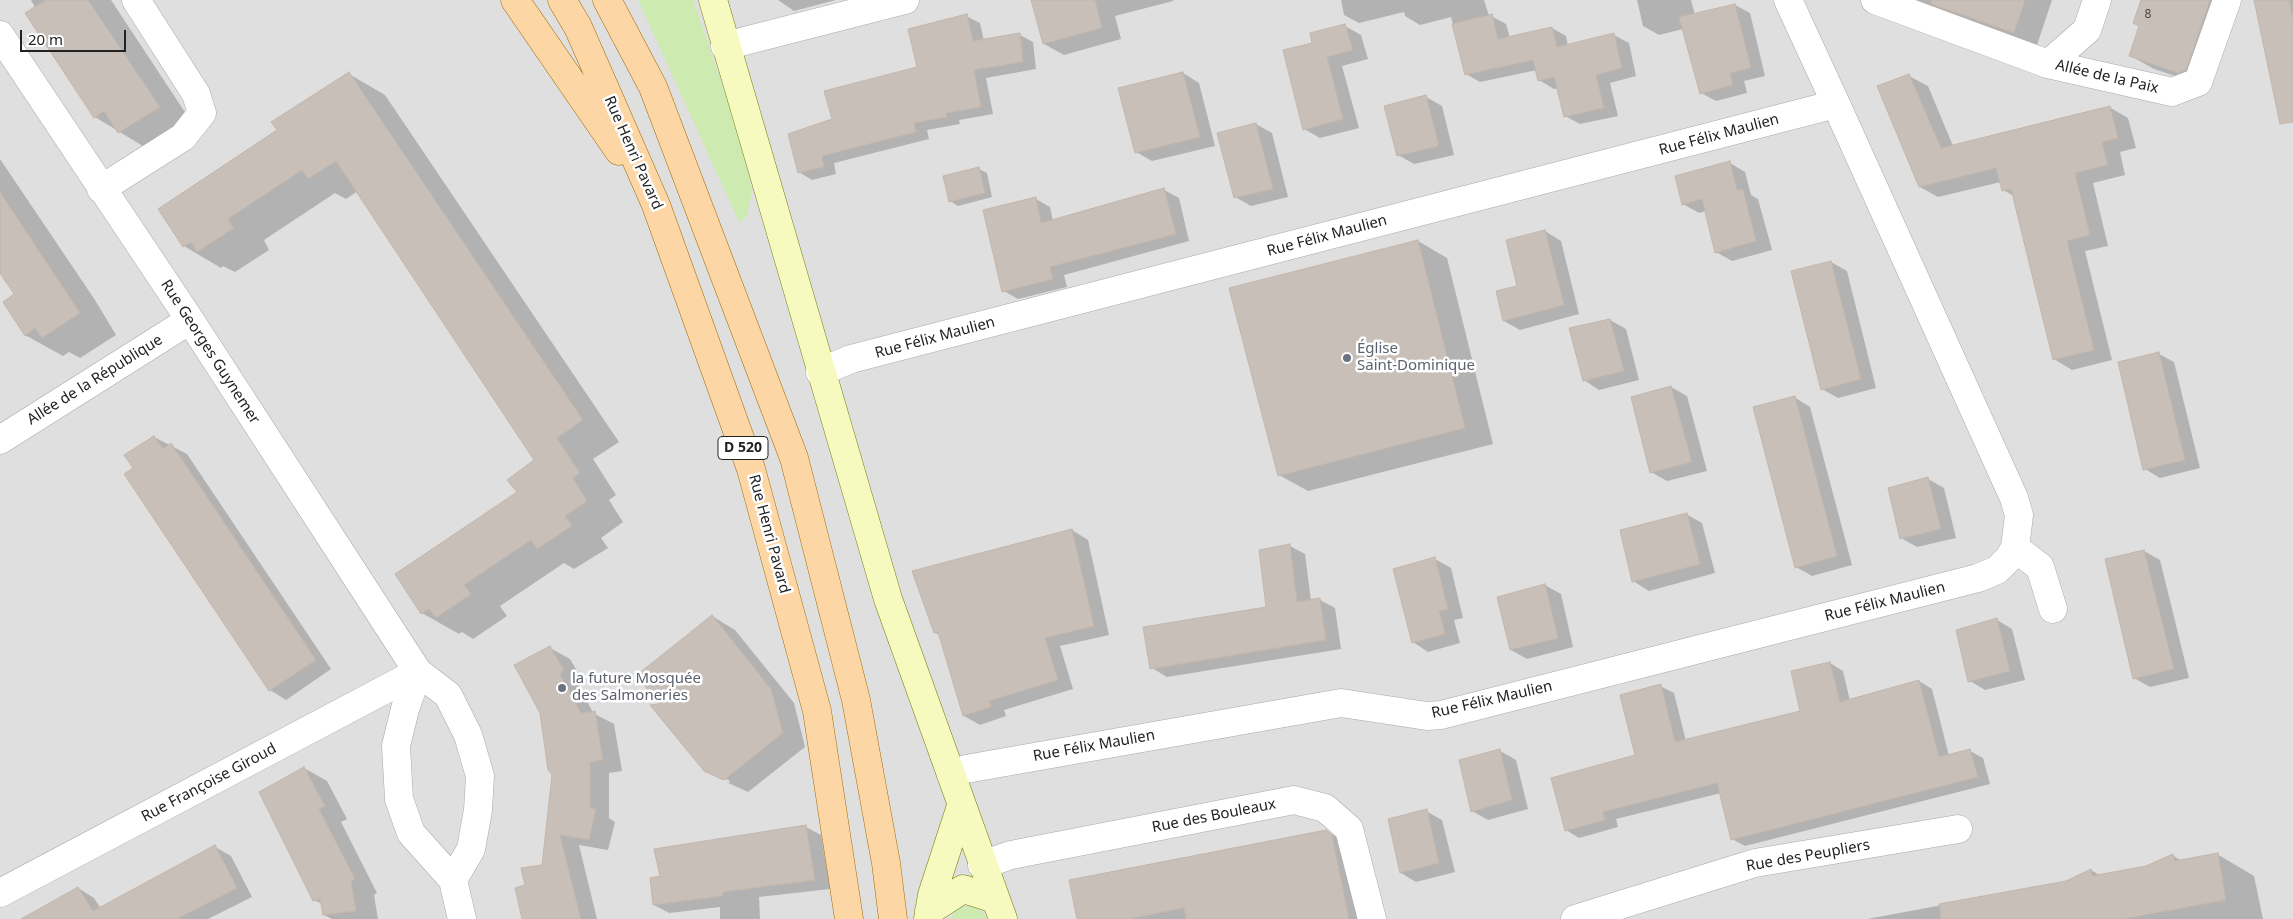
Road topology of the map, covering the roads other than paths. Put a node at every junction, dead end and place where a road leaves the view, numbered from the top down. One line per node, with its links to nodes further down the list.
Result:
1 (136, 0): 15 (street)
2 (514, 0): 16 (main road)
3 (562, 0): 16 (main road, Rue Henri Pavard / D 520)
4 (607, 0): 33 (main road, D 520)
5 (712, 0): 12 (street)
6 (905, 0): 12 (street)
7 (1788, 0): 14 (street)
8 (1875, 0): 13 (street, Allée de la Paix)
9 (2097, 0): 13 (street, Allée de la Paix)
10 (2227, 0): 13 (street, Allée de la Paix)
11 (0, 34): 15 (street, Rue Georges Guynemer)
12 (725, 46): 18 (street)
13 (2048, 64)
14 (1836, 104): 18 (street, Rue Félix Maulien); 20 (street)
15 (101, 189): 17 (street, Rue Georges Guynemer)
16 (656, 204): 32 (main road, Rue Henri Pavard / D 520)
17 (190, 320): 19 (street, Allée de la République); 22 (street, Rue Georges Guynemer)
18 (820, 372): 23 (street)
19 (0, 440)
20 (2015, 548): 21 (street); 23 (street, Rue Félix Maulien)
21 (2053, 609)
22 (418, 672): 27 (street); 27 (street, Rue Georges Guynemer); 28 (street, Rue Françoise Giroud)
23 (951, 774): 24 (street)
24 (961, 806): 26 (street); 30 (street)
25 (1958, 830): 35 (street, Rue des Peupliers)
26 (982, 865): 29 (street); 34 (street, Rue des Bouleaux)
27 (453, 880): 31 (street)
28 (0, 893)
29 (999, 909): 30 (street)
30 (928, 915)
31 (462, 919)
32 (849, 919)
33 (893, 919)
34 (1372, 919)
35 (1575, 919)

